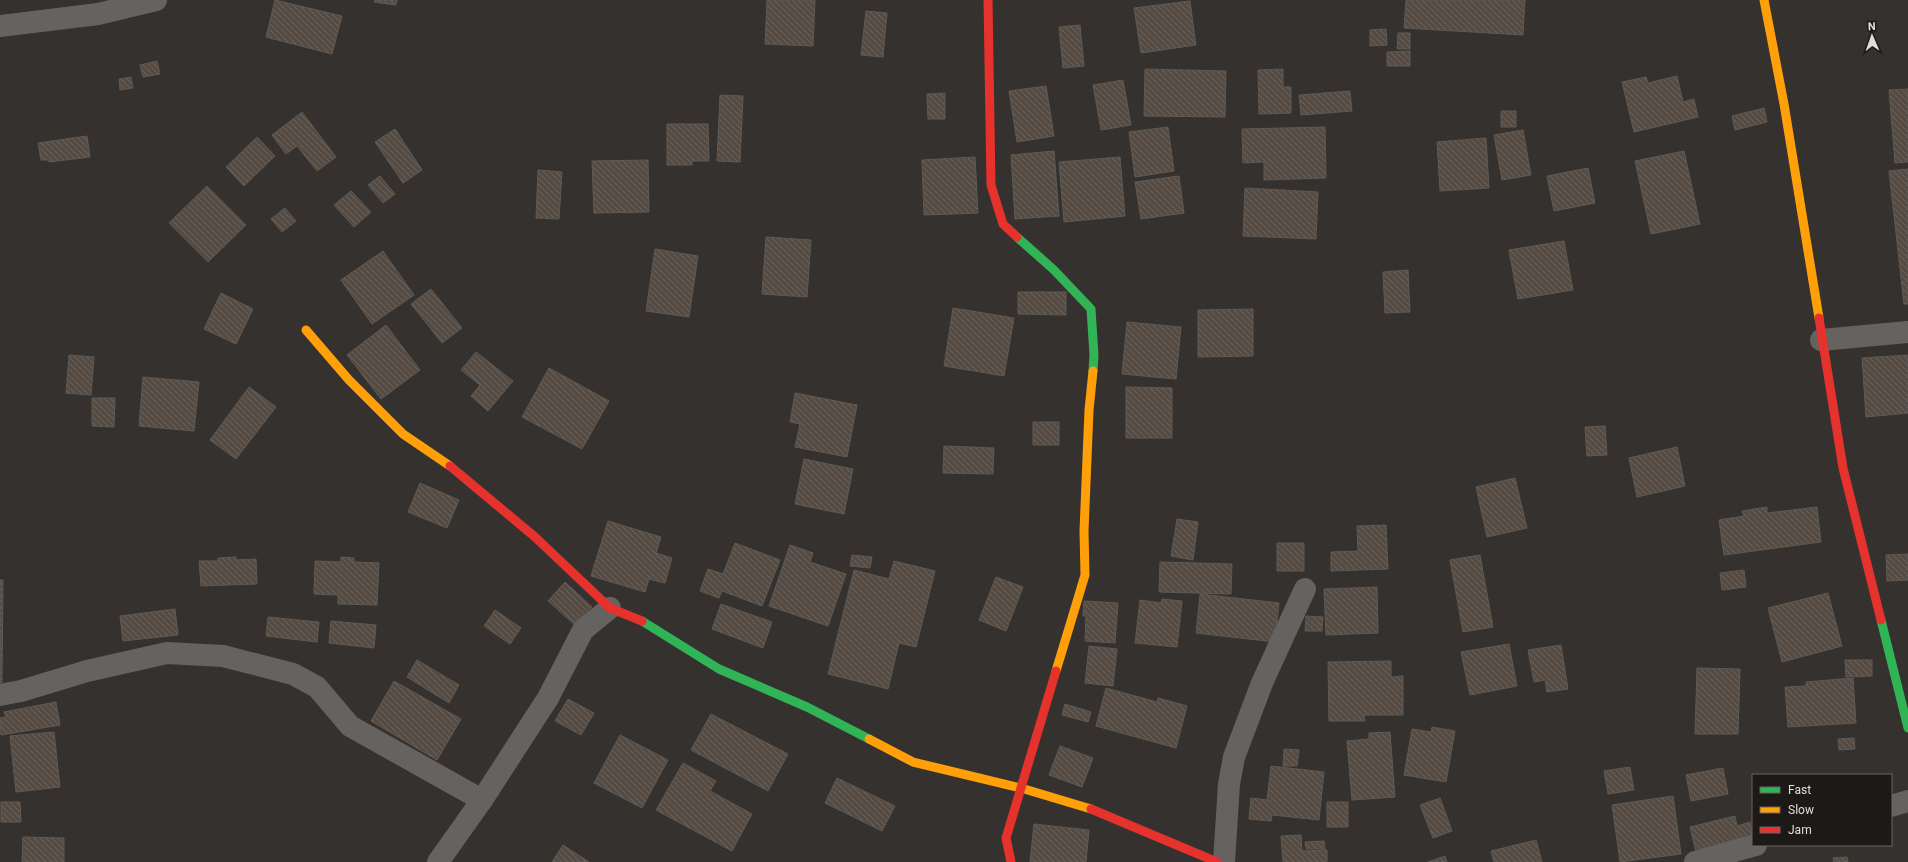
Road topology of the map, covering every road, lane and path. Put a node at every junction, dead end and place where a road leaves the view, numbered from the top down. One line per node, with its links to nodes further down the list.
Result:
1 (156, 0): 4 (street)
2 (988, 0): 12 (street)
3 (1764, 0): 7 (street)
4 (0, 26)
5 (306, 330): 9 (street)
6 (1908, 332): 7 (street)
7 (1821, 340): 11 (street)
8 (1305, 589): 20 (street)
9 (610, 608): 12 (street); 13 (street)
10 (0, 695): 13 (street)
11 (1908, 728)
12 (1021, 788): 18 (street); 19 (street)
13 (482, 800): 17 (street)
14 (1908, 801): 15 (street)
15 (1892, 806)
16 (1752, 846): 21 (street)
17 (438, 862)
18 (1012, 862)
19 (1217, 862)
20 (1224, 862)
21 (1695, 862)

